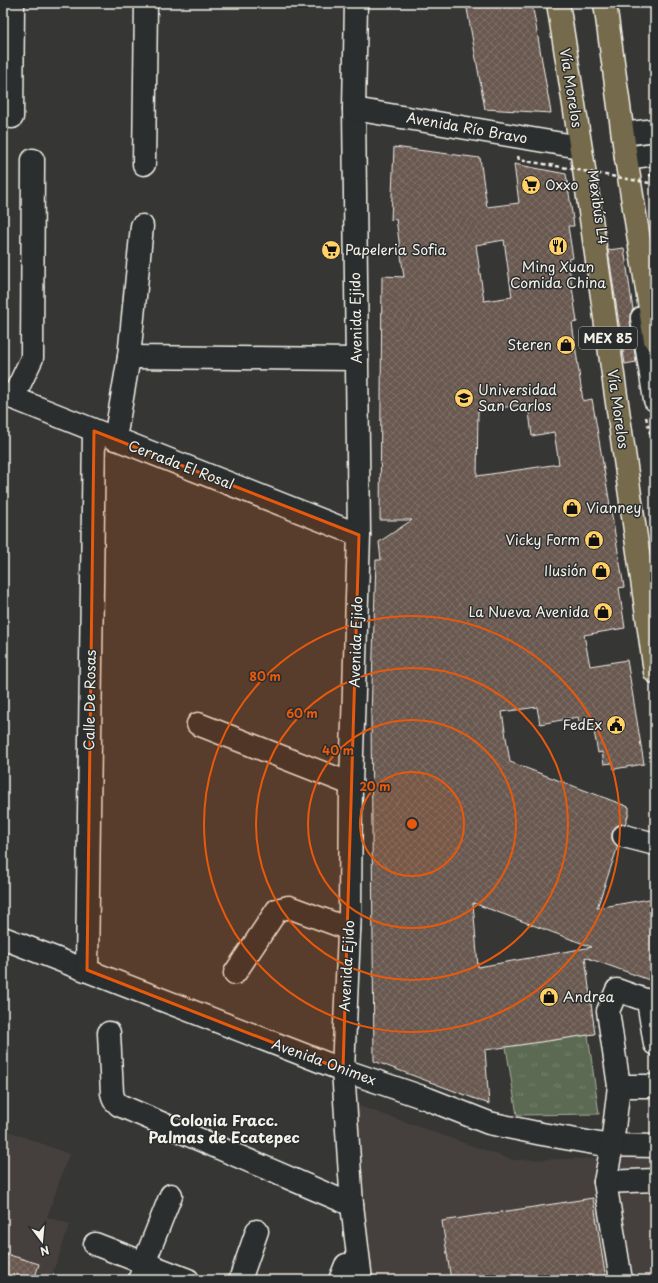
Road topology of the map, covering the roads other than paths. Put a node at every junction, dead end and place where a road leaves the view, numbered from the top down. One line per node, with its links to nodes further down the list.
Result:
1 (13, 3): 9 (street)
2 (146, 3): 16 (street)
3 (356, 3): 8 (street, Avenida Ejido)
4 (558, 3): 12 (main road, Vía Morelos / MEX 85)
5 (568, 3): 26 (street, Mexibús L4)
6 (594, 3): 22 (street, Mexibús L4)
7 (605, 3): 11 (main road, MEX 85)
8 (354, 109): 12 (street, Avenida Río Bravo); 20 (street, Avenida Ejido)
9 (12, 116)
10 (655, 130): 11 (street)
11 (623, 134): 14 (main road, MEX 85)
12 (580, 147): 27 (main road, Vía Morelos / MEX 85)
13 (655, 154): 14 (street)
14 (626, 158): 18 (main road, MEX 85)
15 (33, 160): 21 (street)
16 (144, 164)
17 (142, 226): 19 (street)
18 (655, 340)
19 (129, 357): 20 (street); 24 (street)
20 (357, 359): 25 (street, Avenida Ejido)
21 (8, 396): 23 (street, Cerrada El Rosal)
22 (655, 400)
23 (94, 431): 24 (street, Cerrada El Rosal); 34 (street, Calle De Rosas)
24 (115, 439): 25 (street, Cerrada El Rosal)
25 (359, 535): 29 (street, Avenida Ejido)
26 (655, 601)
27 (655, 672)
28 (198, 724): 29 (street)
29 (351, 784): 32 (street, Avenida Ejido)
30 (624, 836): 31 (street)
31 (655, 844)
32 (349, 929): 35 (street); 38 (street, Avenida Ejido)
33 (3, 938): 34 (street, Avenida Onimex)
34 (87, 970): 38 (street, Avenida Onimex)
35 (235, 973)
36 (109, 1033): 46 (street)
37 (655, 1044): 39 (street)
38 (343, 1070): 41 (street, Avenida Onimex); 46 (street, Avenida Ejido)
39 (619, 1086): 40 (street); 41 (street)
40 (655, 1086)
41 (612, 1145): 42 (street, Avenida Onimex); 44 (street)
42 (655, 1146)
43 (655, 1180): 44 (street)
44 (605, 1182): 53 (street)
45 (170, 1195): 49 (street)
46 (352, 1205): 52 (street, Avenida Ejido)
47 (257, 1231): 51 (street)
48 (95, 1244): 49 (street)
49 (142, 1272): 50 (street)
50 (188, 1280)
51 (240, 1280)
52 (361, 1280)
53 (622, 1280)

